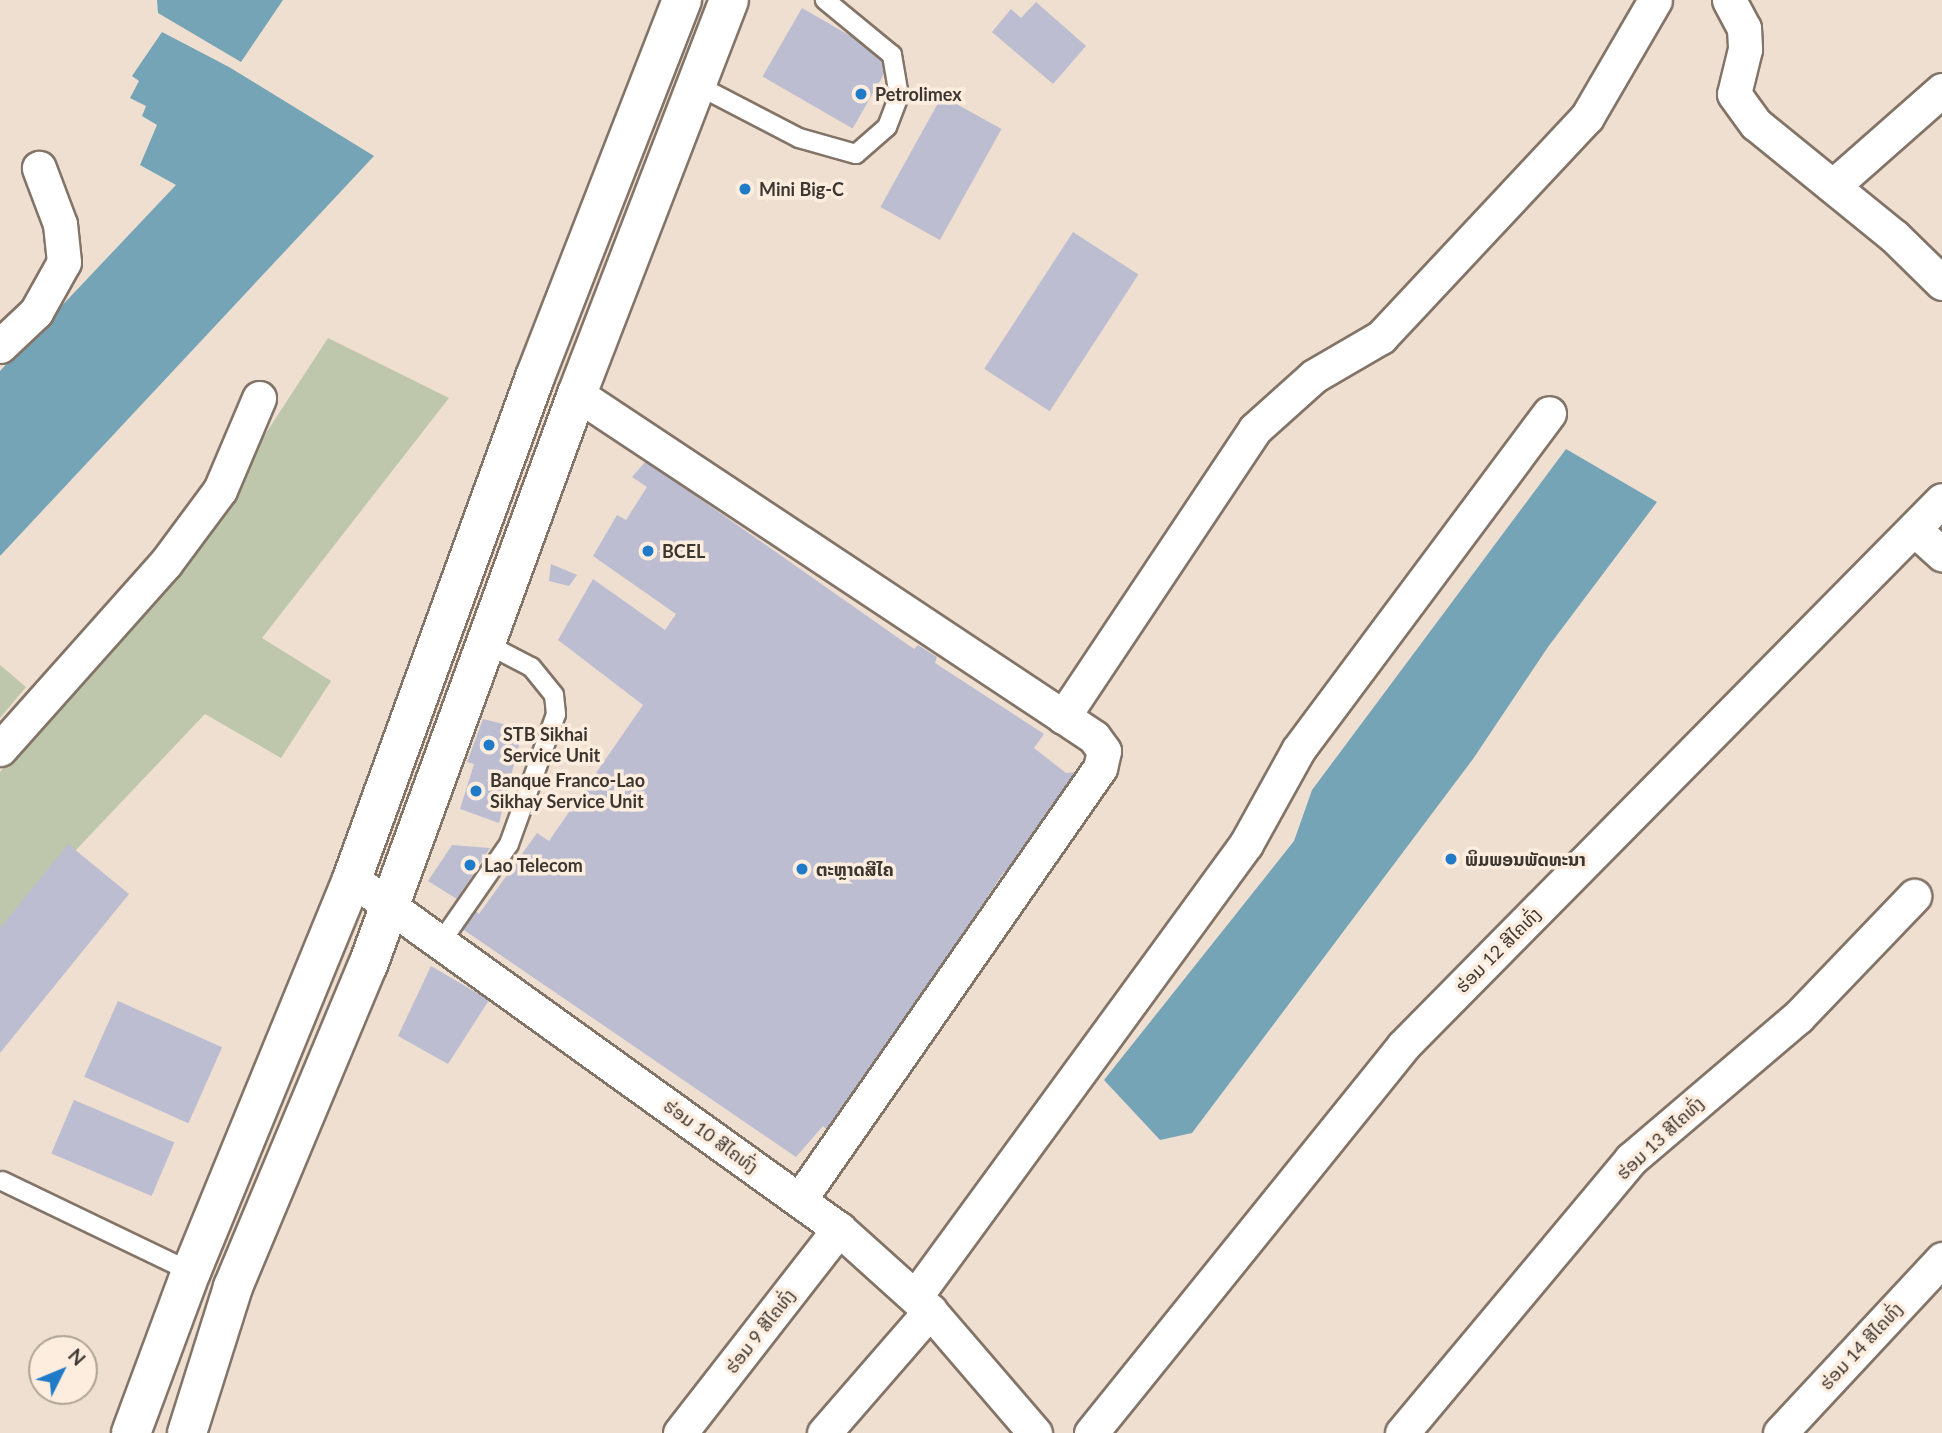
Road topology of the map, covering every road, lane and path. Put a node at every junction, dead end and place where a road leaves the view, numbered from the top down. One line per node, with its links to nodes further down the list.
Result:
1 (682, 0): 21 (highway)
2 (729, 0): 6 (highway)
3 (825, 0): 6 (lane)
4 (1655, 0): 19 (street)
5 (1729, 0): 9 (street)
6 (697, 85): 12 (highway)
7 (1942, 90): 9 (street)
8 (39, 168): 11 (street)
9 (1833, 186): 10 (street)
10 (1942, 283)
11 (0, 346)
12 (577, 394): 18 (highway); 19 (street)
13 (259, 398): 20 (street)
14 (1549, 413): 30 (street)
15 (1942, 500): 16 (street, ຮ່ອມ 12 ສີໄຄທົ່ງ)
16 (1914, 529): 17 (street); 36 (street, ຮ່ອມ 12 ສີໄຄທົ່ງ)
17 (1942, 554)
18 (485, 643): 23 (highway); 24 (lane)
19 (1063, 717): 26 (street)
20 (0, 749)
21 (352, 879): 23 (street, ຮ່ອມ 10 ສີໄຄທົ່ງ); 29 (highway)
22 (1914, 895): 37 (street, ຮ່ອມ 13 ສີໄຄທົ່ງ)
23 (390, 904): 24 (street, ຮ່ອມ 10 ສີໄຄທົ່ງ); 32 (highway)
24 (441, 942): 26 (street, ຮ່ອມ 10 ສີໄຄທົ່ງ)
25 (2, 1181): 29 (lane)
26 (800, 1199): 27 (street, ຮ່ອມ 10 ສີໄຄທົ່ງ)
27 (839, 1229): 30 (street, ຮ່ອມ 10 ສີໄຄທົ່ງ); 33 (street, ຮ່ອມ 9 ສີໄຄທົ່ງ)
28 (1942, 1259): 38 (street, ຮ່ອມ 14 ສີໄຄທົ່ງ)
29 (191, 1272): 31 (highway)
30 (922, 1304): 34 (street); 35 (street, ຮ່ອມ 10 ສີໄຄທົ່ງ)
31 (131, 1433)
32 (187, 1433)
33 (680, 1433)
34 (824, 1433)
35 (1035, 1433)
36 (1091, 1433)
37 (1402, 1433)
38 (1780, 1433)

